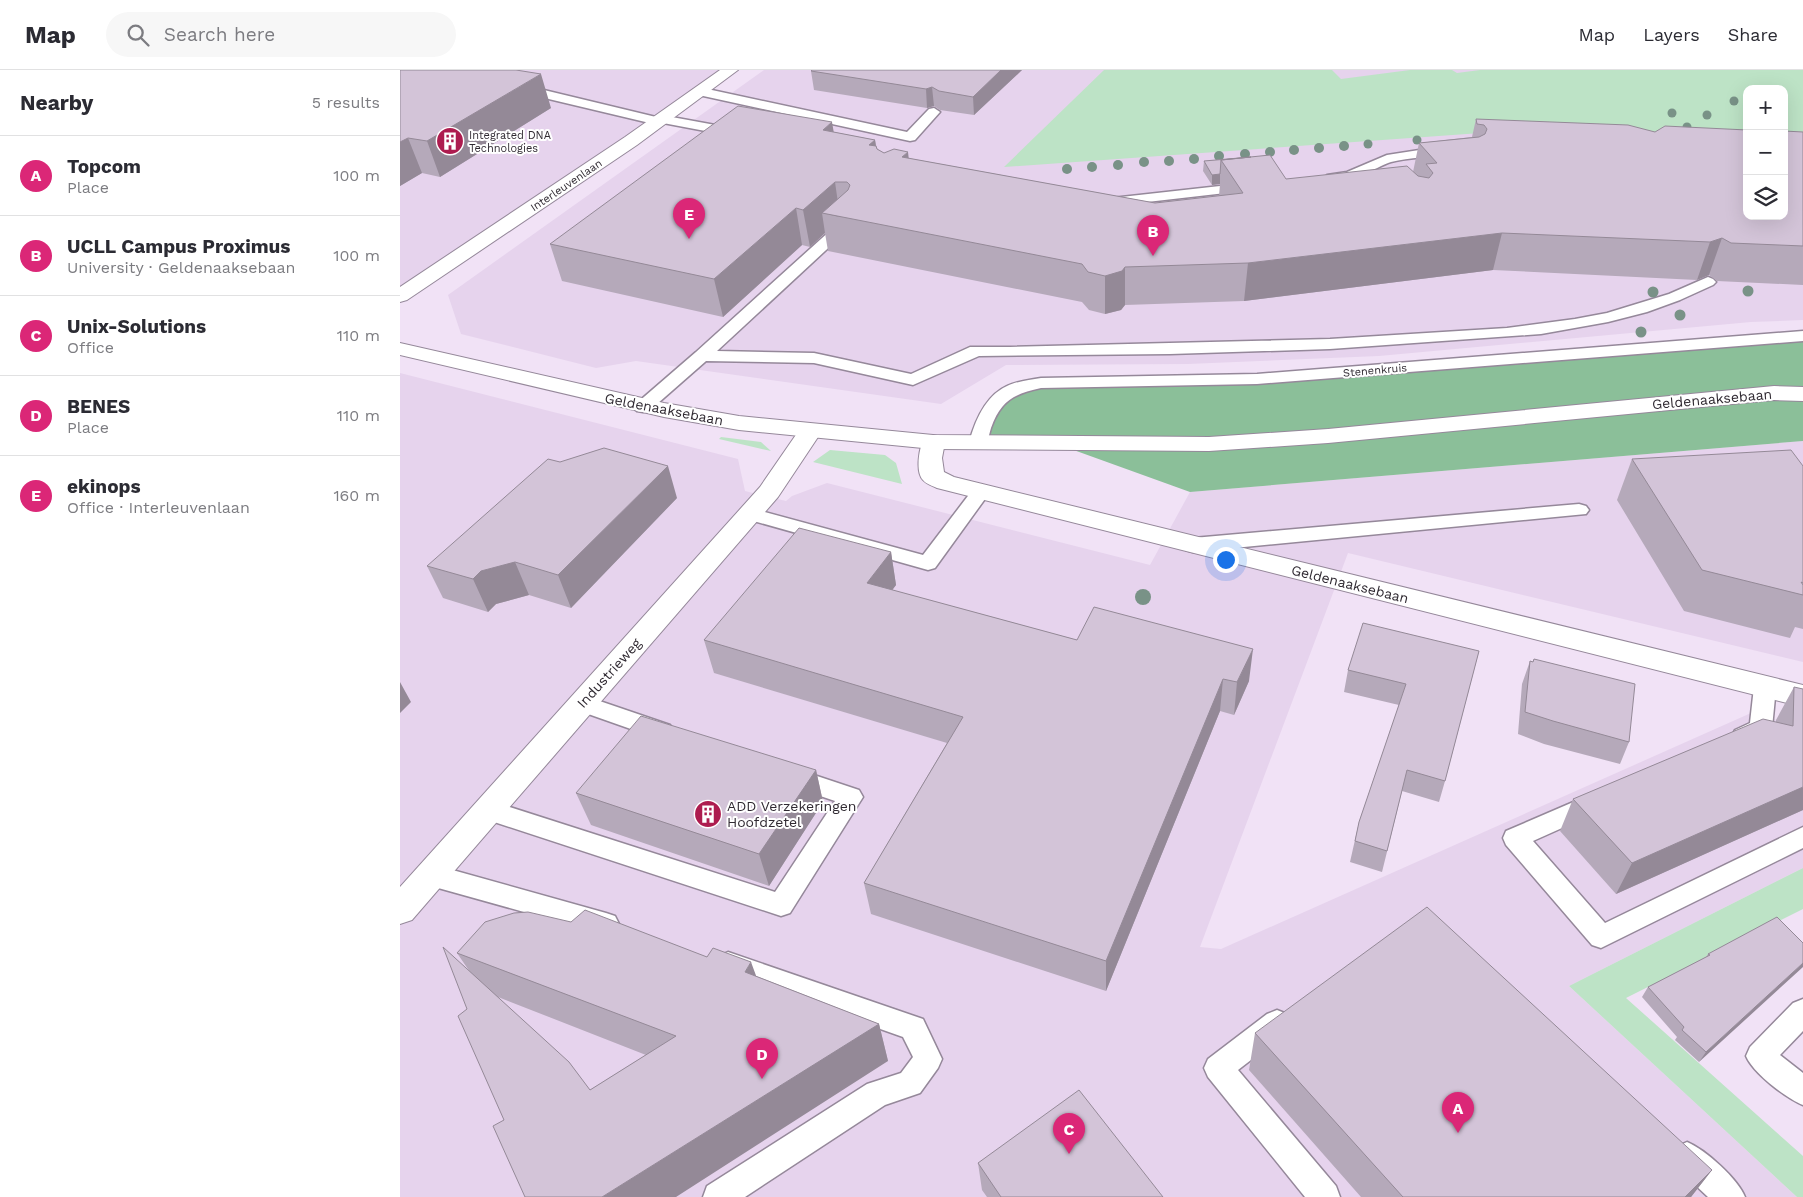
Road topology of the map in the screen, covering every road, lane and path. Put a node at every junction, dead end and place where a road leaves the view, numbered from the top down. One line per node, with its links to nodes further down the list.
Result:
1 (730, 70): 3 (street, Interleuvenlaan)
2 (509, 86): 5 (lane)
3 (698, 92): 4 (lane); 5 (street, Interleuvenlaan)
4 (934, 112)
5 (660, 120): 6 (lane); 15 (street, Interleuvenlaan)
6 (750, 136)
7 (1455, 149): 8 (lane)
8 (1371, 165): 9 (lane); 11 (lane)
9 (1398, 171)
10 (1258, 186): 12 (lane)
11 (1331, 194)
12 (1094, 198)
13 (847, 223): 18 (lane)
14 (1708, 282): 18 (lane)
15 (400, 296)
16 (1803, 336): 23 (lane, Stenenkruis)
17 (400, 349): 20 (street, Geldenaaksebaan)
18 (702, 356): 20 (lane)
19 (1803, 394): 23 (street, Geldenaaksebaan)
20 (643, 406): 21 (street, Geldenaaksebaan)
21 (810, 431): 22 (street, Geldenaaksebaan); 26 (street, Industrieweg)
22 (933, 442): 23 (street, Geldenaaksebaan); 24 (street, Geldenaaksebaan)
23 (978, 443)
24 (981, 492): 26 (lane); 27 (street, Geldenaaksebaan)
25 (1579, 510): 27 (lane)
26 (750, 514): 30 (street, Industrieweg)
27 (1193, 545): 28 (street, Geldenaaksebaan)
28 (1765, 687): 29 (street, Geldenaaksebaan); 32 (lane)
29 (1803, 696)
30 (582, 703): 31 (lane); 35 (street, Industrieweg)
31 (684, 739)
32 (1724, 745)
33 (768, 768): 35 (lane)
34 (1615, 793): 36 (lane)
35 (488, 810): 37 (street, Industrieweg)
36 (1803, 838)
37 (431, 875): 38 (street, Industrieweg); 39 (lane)
38 (400, 910)
39 (627, 930)
40 (701, 955): 45 (lane)
41 (1295, 1010): 46 (lane)
42 (1803, 1012): 43 (lane)
43 (1803, 1090)
44 (1672, 1143): 47 (lane)
45 (718, 1197)
46 (1325, 1197)
47 (1730, 1197)

